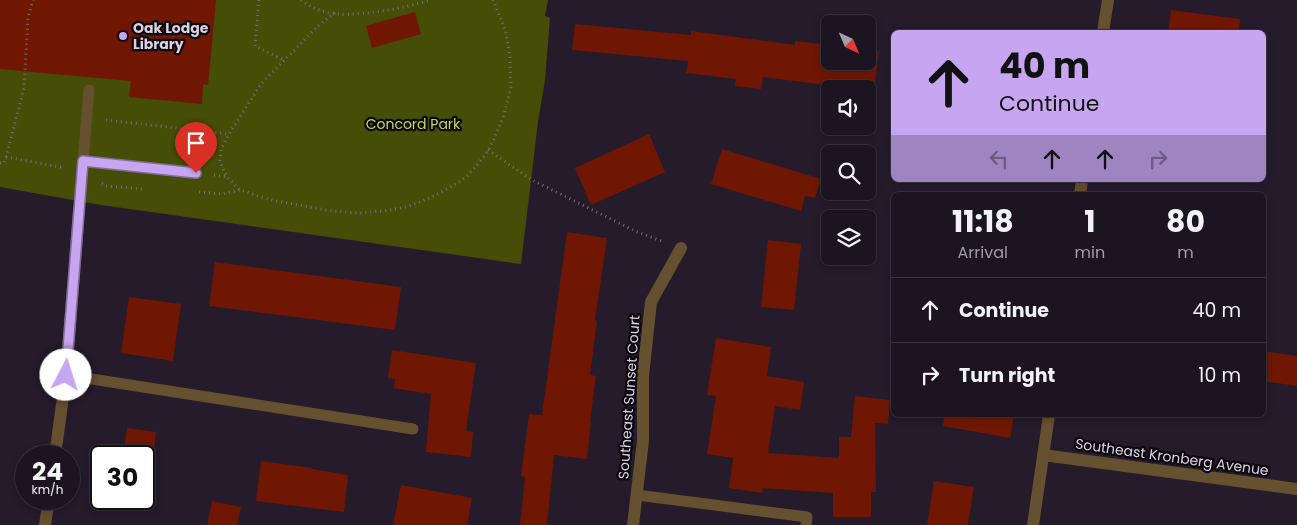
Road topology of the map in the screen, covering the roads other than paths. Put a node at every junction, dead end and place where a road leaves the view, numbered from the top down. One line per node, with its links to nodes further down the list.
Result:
1 (1108, 0): 2 (street)
2 (1103, 30)
3 (89, 90): 4 (lane)
4 (83, 161): 5 (lane); 6 (lane)
5 (196, 173)
6 (79, 210): 8 (street)
7 (680, 248): 14 (street, Southeast Sunset Court)
8 (66, 375): 10 (lane); 11 (street)
9 (1049, 417): 12 (street)
10 (412, 429)
11 (56, 445)
12 (1043, 455): 13 (street, Southeast Kronberg Avenue); 19 (street)
13 (1297, 489)
14 (637, 495): 17 (street, Southeast Sunset Court); 18 (lane)
15 (47, 510): 16 (street)
16 (45, 525)
17 (633, 525)
18 (806, 525)
19 (1033, 525)

